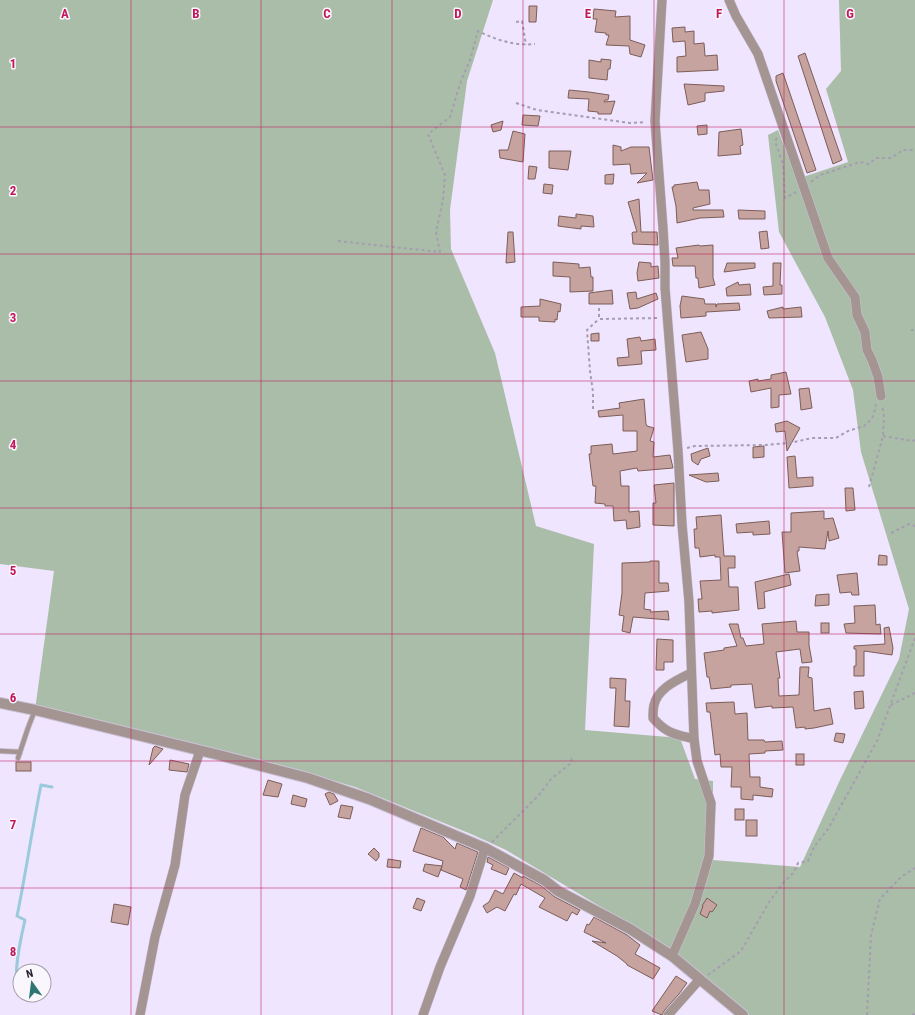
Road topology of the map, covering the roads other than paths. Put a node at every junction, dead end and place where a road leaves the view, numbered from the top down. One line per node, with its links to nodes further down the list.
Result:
1 (662, 0): 4 (street)
2 (729, 0): 3 (street)
3 (881, 396)
4 (691, 673): 7 (street); 7 (street)
5 (0, 703): 6 (street)
6 (35, 710): 9 (street); 10 (lane)
7 (694, 739): 13 (street)
8 (0, 751): 10 (lane)
9 (200, 751): 12 (street); 15 (street)
10 (20, 752): 11 (lane)
11 (18, 758)
12 (485, 848): 13 (street); 16 (street)
13 (672, 956): 14 (street)
14 (700, 979): 17 (street); 18 (street)
15 (140, 1015)
16 (423, 1015)
17 (668, 1015)
18 (743, 1015)

